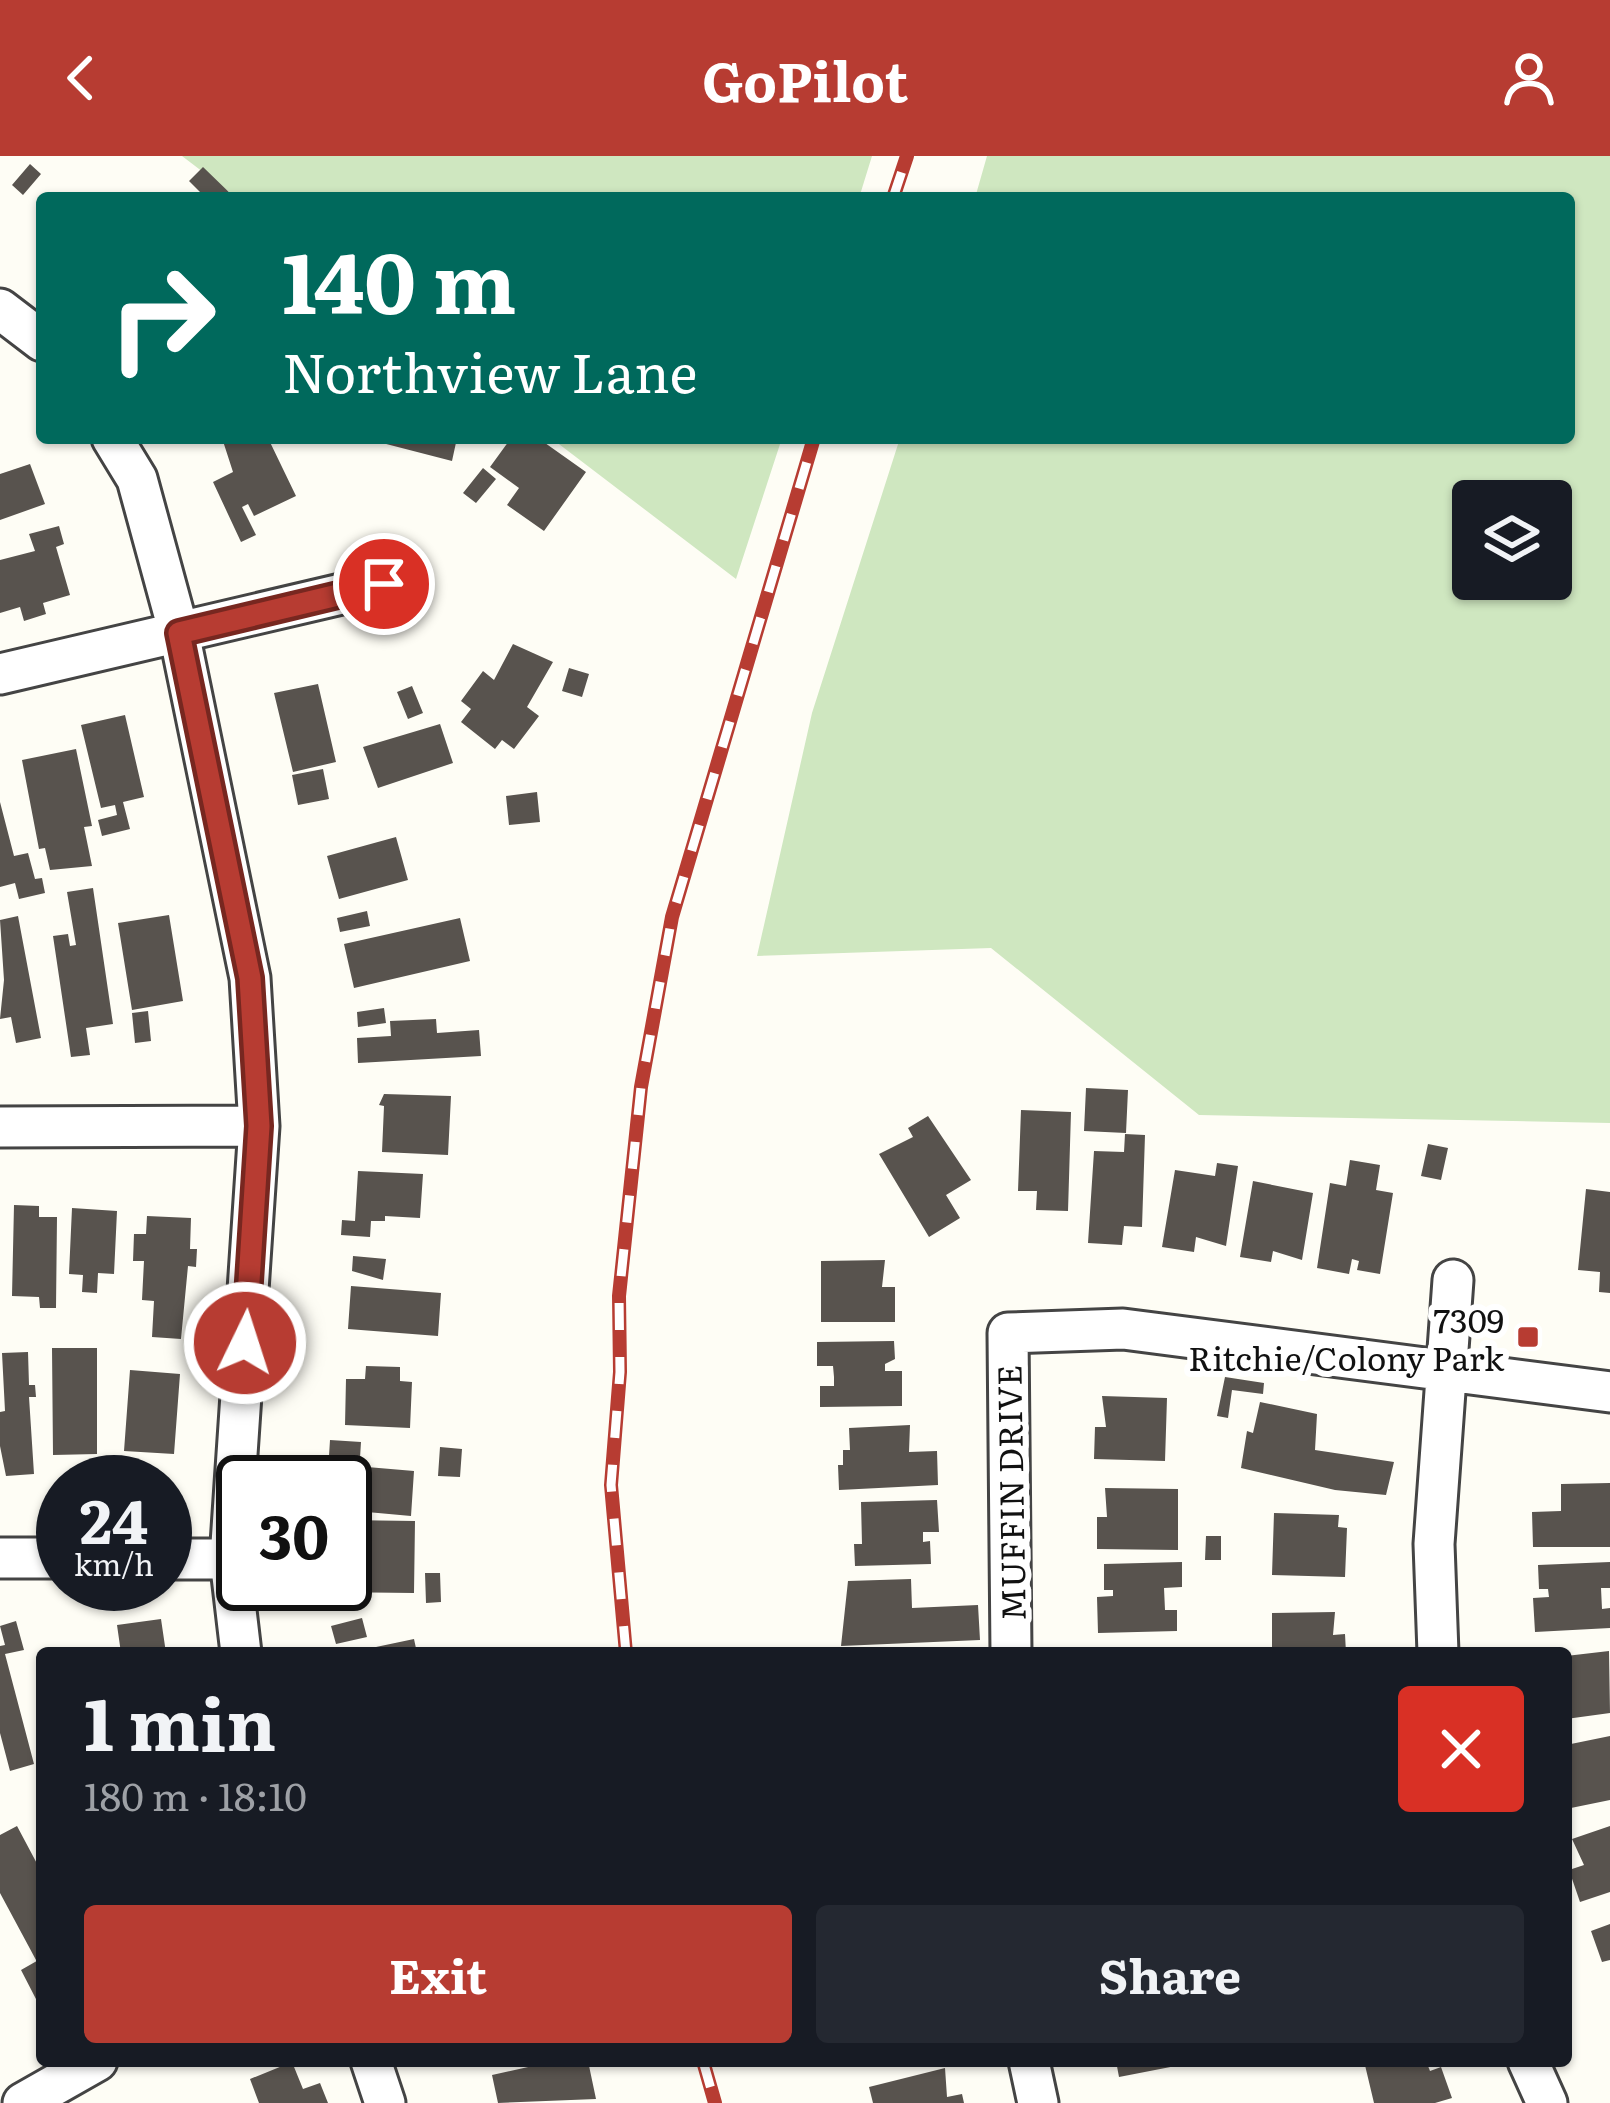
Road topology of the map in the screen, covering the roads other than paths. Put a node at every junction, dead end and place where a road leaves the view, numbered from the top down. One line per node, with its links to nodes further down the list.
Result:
1 (0, 309): 2 (street)
2 (36, 336)
3 (116, 444): 5 (street)
4 (384, 584): 5 (street)
5 (179, 633): 6 (street); 7 (street)
6 (0, 674)
7 (259, 1126): 8 (street); 12 (street)
8 (0, 1127)
9 (1454, 1280): 10 (street)
10 (1445, 1373): 11 (street); 17 (street, MUFFIN DRIVE); 18 (street)
11 (1610, 1392)
12 (237, 1455)
13 (0, 1558): 14 (street)
14 (36, 1558)
15 (236, 1611): 16 (street)
16 (240, 1647)
17 (1011, 1647)
18 (1438, 1647)
19 (87, 2067): 23 (street)
20 (373, 2067): 24 (street)
21 (1030, 2067): 25 (street)
22 (1531, 2067): 26 (street)
23 (23, 2103)
24 (385, 2103)
25 (1038, 2103)
26 (1547, 2103)

